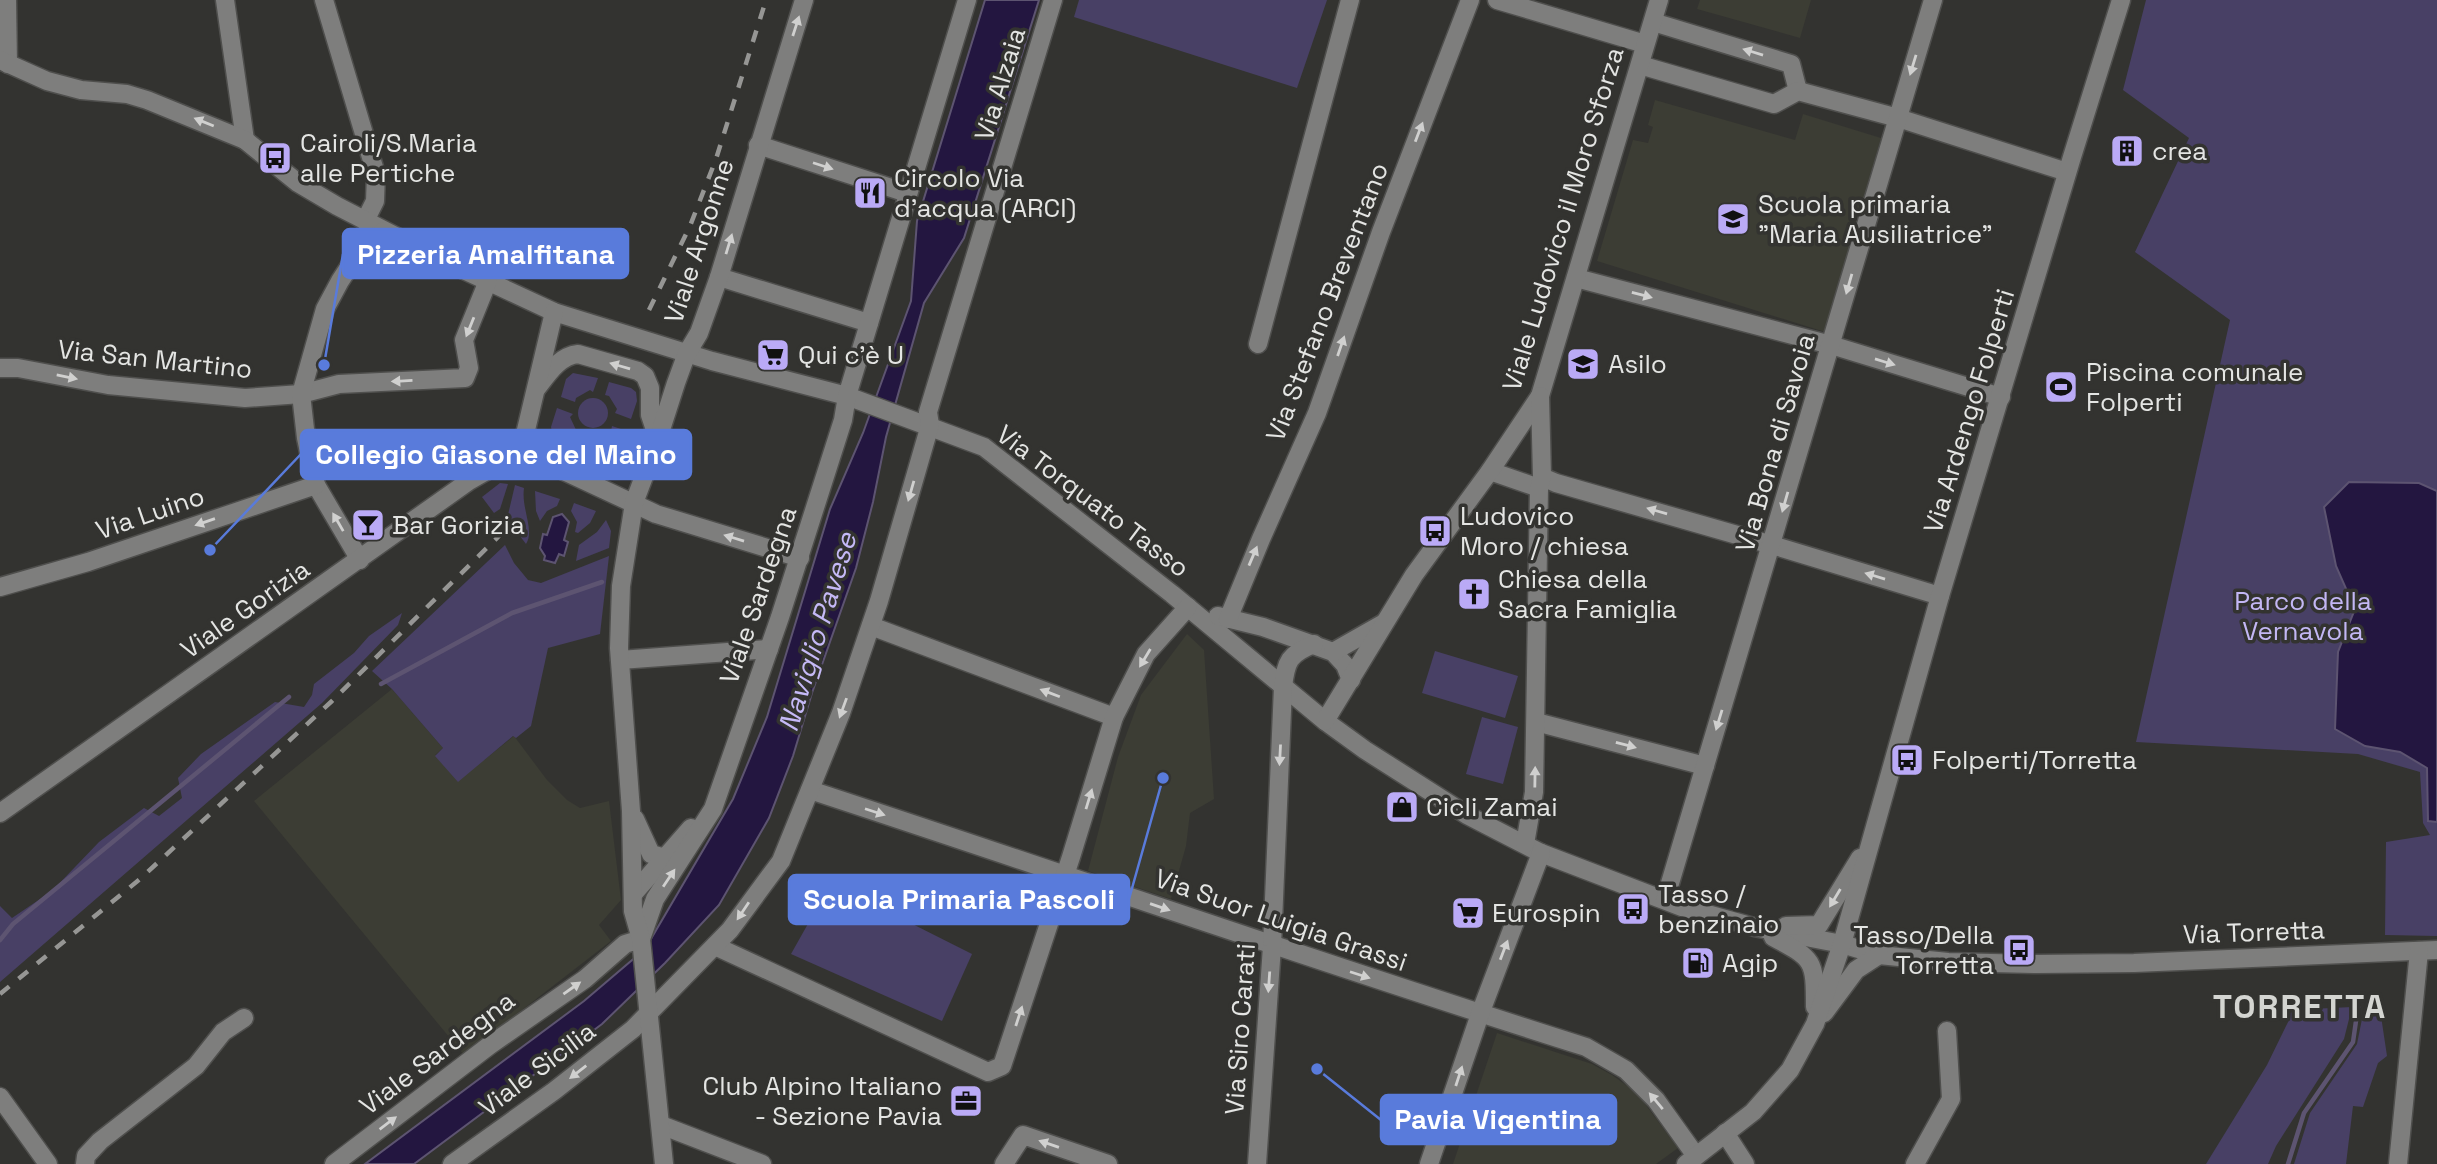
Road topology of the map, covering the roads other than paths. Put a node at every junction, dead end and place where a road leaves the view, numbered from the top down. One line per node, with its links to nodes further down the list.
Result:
1 (7, 0): 15 (street)
2 (225, 0): 19 (street)
3 (324, 0): 23 (street)
4 (804, 0): 20 (street, Viale Argonne, one-way to 4)
5 (967, 0): 22 (street, Viale Sardegna)
6 (1053, 0): 39 (street, Via Alzaia)
7 (1350, 0): 30 (street)
8 (1470, 0): 52 (street, Via Stefano Breventano, one-way to 8)
9 (1497, 0): 14 (street)
10 (1659, 0): 13 (street, Viale Ludovico il Moro Sforza)
11 (1933, 0): 18 (street, Via Bona di Savoia, one-way to 18)
12 (2121, 0): 21 (street, Via Ardengo Folperti)
13 (1653, 22): 14 (street, Viale Ludovico il Moro Sforza); 17 (street, one-way to 13)
14 (1645, 44): 16 (street, Viale Ludovico il Moro Sforza)
15 (4, 62): 19 (street, Via Torquato Tasso, one-way to 15)
16 (1640, 65): 17 (street); 26 (street, Viale Ludovico il Moro Sforza)
17 (1798, 92): 18 (street)
18 (1898, 118): 21 (street); 31 (street, Via Bona di Savoia, one-way to 31)
19 (245, 140): 23 (street, Via Torquato Tasso)
20 (758, 145): 22 (street, Viale Argonne, one-way to 22); 25 (street, Viale Argonne, one-way to 20)
21 (2067, 172): 38 (street, Via Ardengo Folperti)
22 (907, 193): 29 (street, Viale Sardegna)
23 (365, 221): 24 (street, Via Torquato Tasso)
24 (384, 231): 27 (street, Via Torquato Tasso); 35 (street)
25 (719, 277): 29 (street); 32 (street, Viale Argonne)
26 (1576, 278): 31 (street, one-way to 31); 37 (street, Viale Ludovico il Moro Sforza)
27 (488, 281): 28 (street, Via Torquato Tasso); 35 (street, Via San Martino, one-way to 35)
28 (554, 312): 32 (street, Via Torquato Tasso); 34 (street)
29 (869, 323): 36 (street, Viale Sardegna)
30 (1258, 344)
31 (1831, 345): 38 (street, one-way to 38); 46 (street, Via Bona di Savoia, one-way to 46)
32 (687, 353): 36 (street, Via Torquato Tasso); 40 (street, Viale Argonne)
33 (0, 368): 35 (street, Via San Martino, one-way to 35)
34 (537, 388): 40 (street, one-way to 34); 41 (street)
35 (301, 394): 44 (street)
36 (847, 396): 39 (street, Via Torquato Tasso); 47 (street, Viale Sardegna)
37 (1540, 396): 42 (street, Viale Ludovico il Moro Sforza); 43 (street)
38 (2001, 397): 50 (street, Via Ardengo Folperti)
39 (930, 425): 51 (street, Via Torquato Tasso); 54 (street, Via Alzaia, one-way to 54)
40 (658, 439): 45 (street, Viale Argonne)
41 (521, 451): 45 (street); 48 (street, Viale Gorizia)
42 (1490, 471): 43 (street); 53 (street, Viale Ludovico il Moro Sforza)
43 (1541, 482): 46 (street, one-way to 43); 63 (street)
44 (316, 485): 48 (street, one-way to 44); 49 (street, Via Luino, one-way to 49)
45 (634, 503): 47 (street, one-way to 45); 58 (street, Viale Argonne)
46 (1772, 545): 50 (street, one-way to 46); 64 (street, Via Bona di Savoia, one-way to 64)
47 (800, 558): 56 (street, Viale Sardegna)
48 (360, 560): 68 (street, Viale Gorizia)
49 (0, 587)
50 (1940, 596): 69 (street, Via Ardengo Folperti)
51 (1188, 607): 52 (street, Via Torquato Tasso); 60 (street, Via Torquato Tasso); 61 (street, one-way to 61)
52 (1228, 619): 55 (street, Via Torquato Tasso)
53 (1387, 621): 57 (street, Viale Ludovico il Moro Sforza); 59 (street, Viale Ludovico il Moro Sforza)
54 (871, 626): 61 (street, one-way to 54); 65 (street, Via Alzaia, one-way to 65)
55 (1314, 645): 57 (street, Via Torquato Tasso); 60 (street)
56 (769, 649): 58 (street); 66 (street, Viale Sardegna)
57 (1333, 652): 59 (street)
58 (620, 660): 67 (street, Viale Argonne)
59 (1351, 680): 62 (street, Viale Ludovico il Moro Sforza)
60 (1283, 687): 62 (street, Via Torquato Tasso); 79 (street, Via Siro Carati, one-way to 79)
61 (1114, 717): 72 (street, one-way to 61)
62 (1325, 721): 70 (street, Via Torquato Tasso)
63 (1536, 722): 64 (street, one-way to 64); 70 (street, one-way to 63)
64 (1705, 766): 74 (street, Via Bona di Savoia)
65 (810, 790): 72 (street, Via Suor Luigia Grassi, one-way to 72); 78 (street, Viale Sicilia, one-way to 78)
66 (713, 809): 71 (street, Viale Sardegna); 76 (street, Viale Sardegna, one-way to 66)
67 (631, 811): 71 (street); 73 (street, Viale Argonne)
68 (0, 813)
69 (1871, 839): 75 (street, Via Ardengo Folperti, one-way to 75); 77 (street, Via Ardengo Folperti)
70 (1533, 848): 74 (street, Via Torquato Tasso); 84 (street, one-way to 70)
71 (664, 859): 73 (street, Viale Sardegna)
72 (1066, 874): 78 (street, one-way to 72); 79 (street, Via Suor Luigia Grassi, one-way to 79)
73 (634, 893): 76 (street)
74 (1665, 900): 75 (street, Via Torquato Tasso)
75 (1754, 927): 77 (street, Via Torquato Tasso); 86 (street, Via Torquato Tasso)
76 (642, 939): 83 (street); 94 (street, Viale Sardegna, one-way to 76)
77 (1842, 944): 81 (street, Via Torquato Tasso); 86 (street, Via Ardengo Folperti)
78 (715, 946): 83 (street, Viale Sicilia)
79 (1272, 946): 84 (street, Via Suor Luigia Grassi, one-way to 84); 100 (street, Via Siro Carati, one-way to 100)
80 (2428, 951): 82 (street, Via Torretta); 104 (street, Via Torretta)
81 (1879, 955): 82 (street, Via Torquato Tasso); 86 (street)
82 (2091, 963)
83 (649, 1013): 89 (street); 95 (street, Viale Sicilia, one-way to 95)
84 (1480, 1014): 91 (street, Via Suor Luigia Grassi, one-way to 84); 101 (street, one-way to 84)
85 (244, 1017): 93 (street)
86 (1815, 1024): 90 (street)
87 (1947, 1031): 103 (street)
88 (0, 1097): 92 (street)
89 (661, 1125): 96 (street); 97 (street)
90 (1725, 1133): 91 (street); 102 (street)
91 (1691, 1160)
92 (48, 1164)
93 (85, 1164)
94 (334, 1164)
95 (452, 1164)
96 (664, 1164)
97 (762, 1164)
98 (1004, 1164): 99 (street, one-way to 98)
99 (1108, 1164)
100 (1257, 1164)
101 (1429, 1164)
102 (1745, 1164)
103 (1915, 1164)
104 (2398, 1164)

